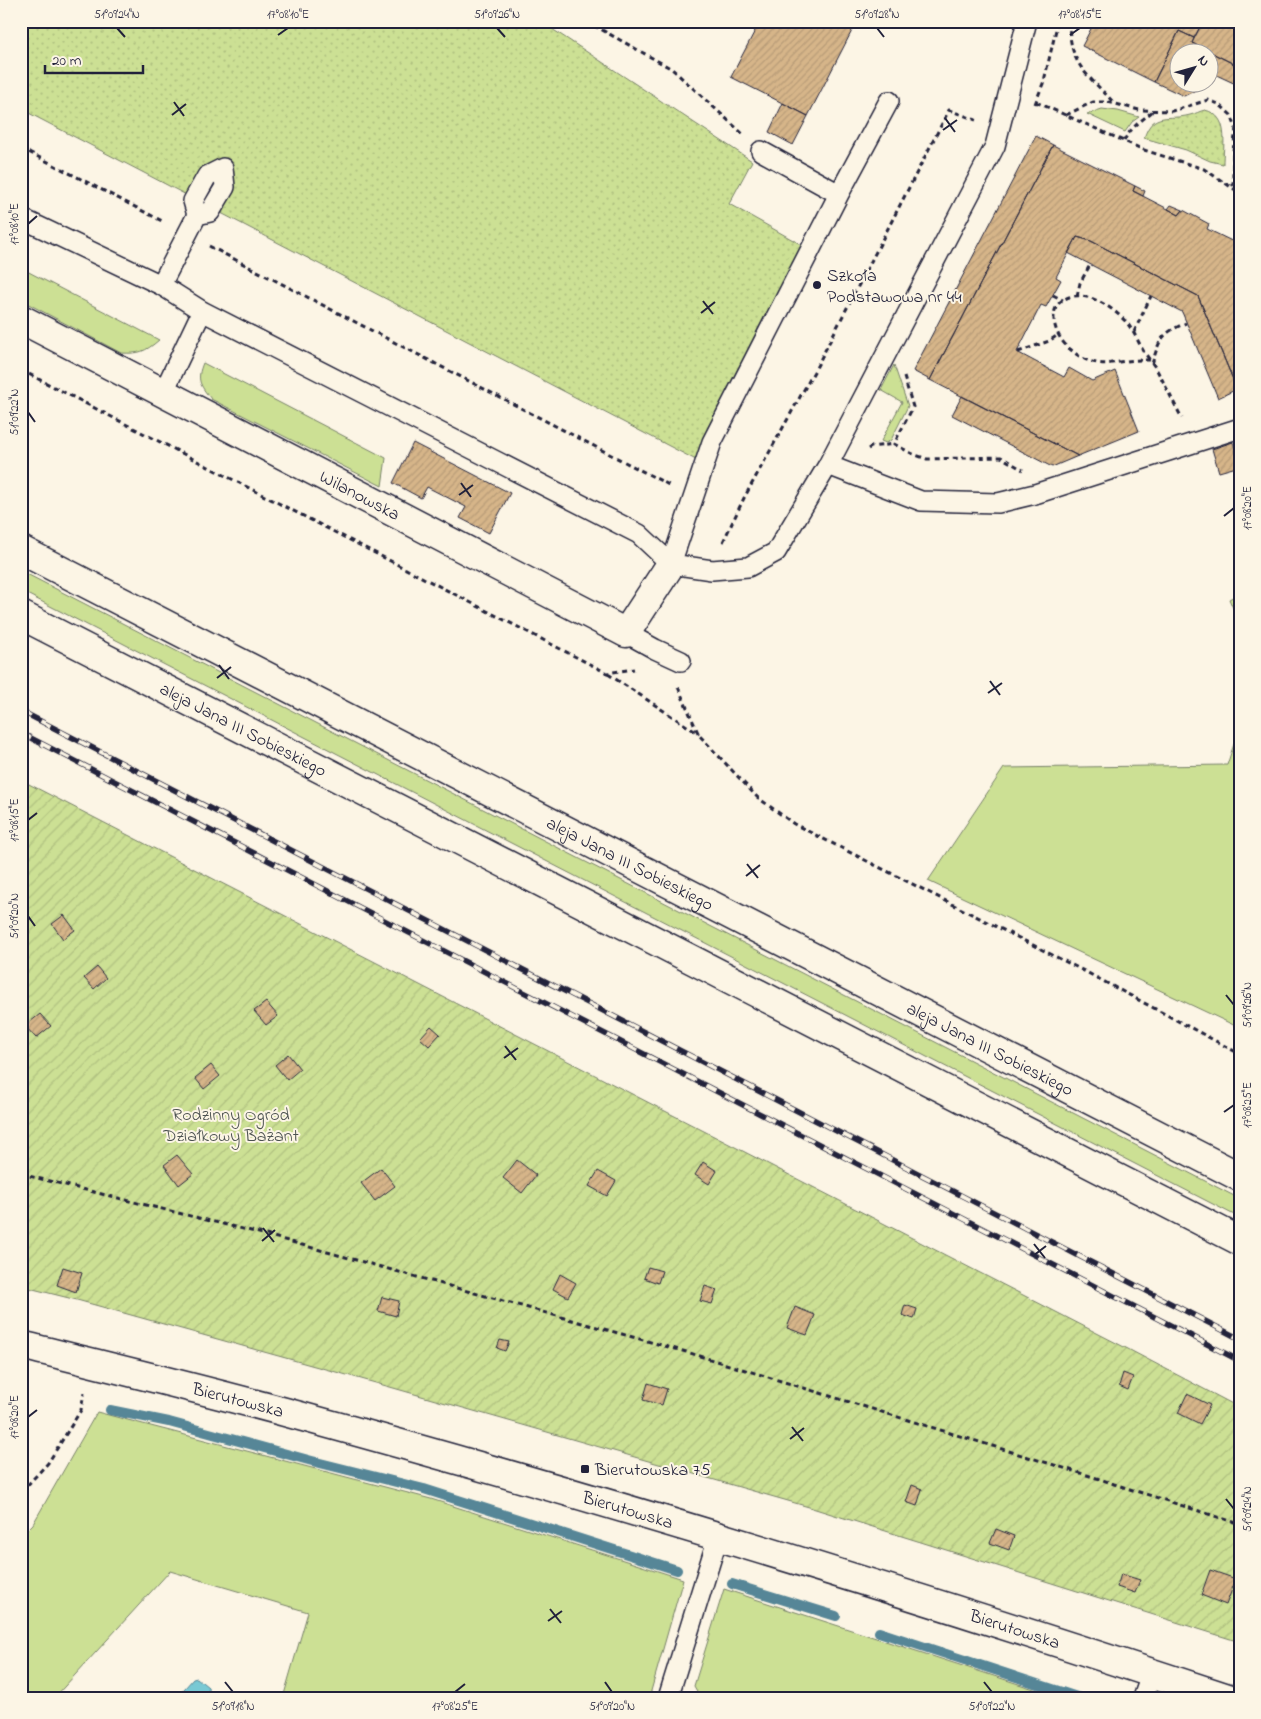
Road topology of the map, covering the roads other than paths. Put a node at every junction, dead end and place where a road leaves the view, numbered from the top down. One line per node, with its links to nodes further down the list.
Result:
1 (1027, 21): 12 (lane)
2 (889, 101): 4 (lane)
3 (761, 151): 4 (lane)
4 (839, 194): 14 (lane)
5 (197, 215): 7 (lane)
6 (21, 218): 7 (lane)
7 (161, 285): 8 (lane)
8 (202, 311): 10 (lane); 14 (lane)
9 (21, 319): 10 (main road, Wilanowska)
10 (163, 393): 16 (main road, Wilanowska)
11 (1240, 428): 12 (lane)
12 (828, 465): 14 (lane)
13 (21, 550): 18 (main road, aleja Jana III Sobieskiego)
14 (671, 564): 16 (main road)
15 (21, 615): 19 (main road, aleja Jana III Sobieskiego)
16 (626, 633): 17 (lane)
17 (681, 661)
18 (1240, 1177)
19 (1240, 1241)
20 (21, 1345): 21 (main road, Bierutowska)
21 (718, 1537): 22 (main road, Bierutowska); 23 (lane)
22 (1152, 1672): 24 (lane); 25 (main road, Bierutowska)
23 (668, 1698)
24 (1143, 1698)
25 (1228, 1698)

